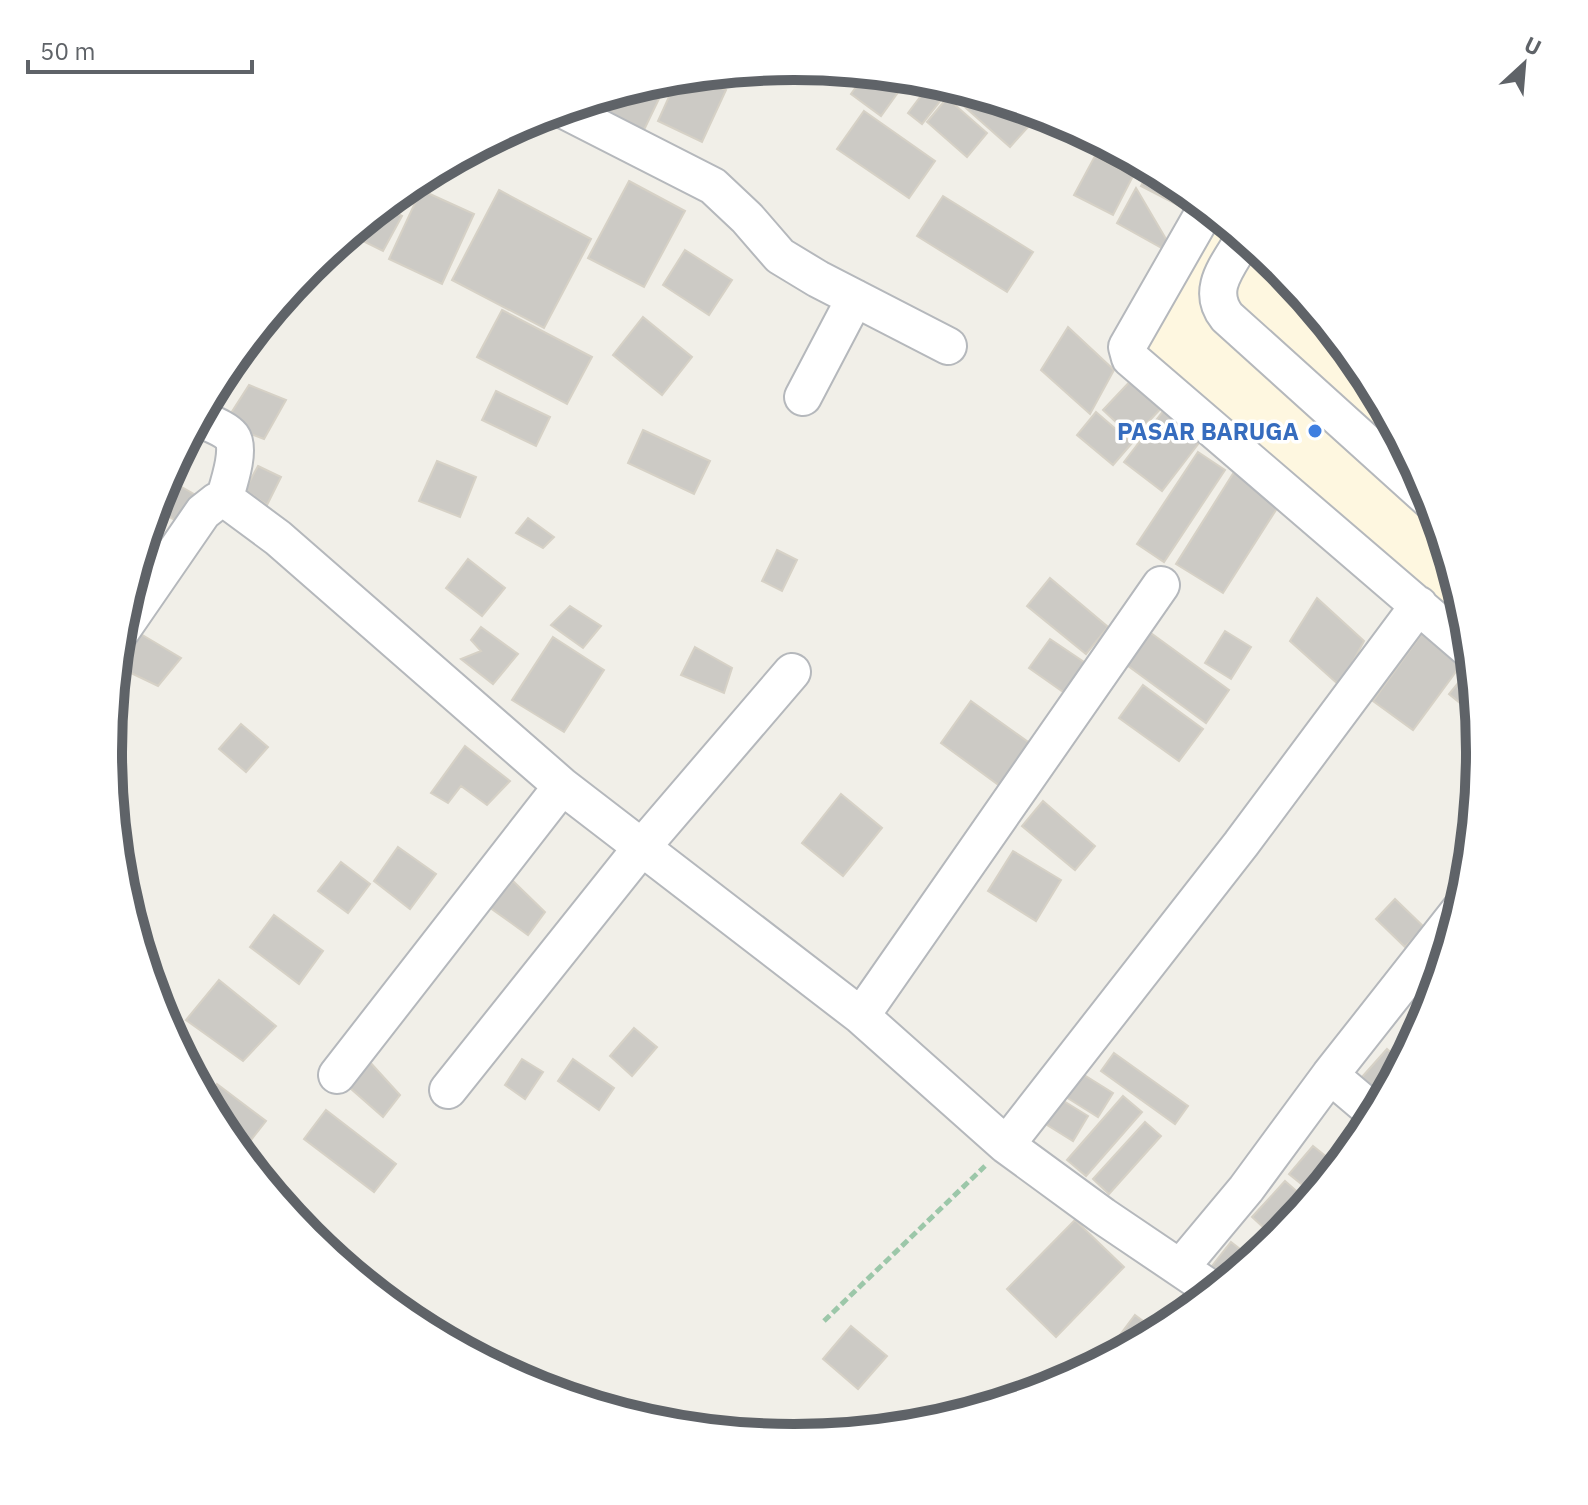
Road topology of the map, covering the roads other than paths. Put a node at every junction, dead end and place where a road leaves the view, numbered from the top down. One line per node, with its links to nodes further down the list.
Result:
1 (577, 116): 4 (street)
2 (1201, 218): 11 (street)
3 (1239, 249): 8 (street)
4 (855, 298): 5 (street); 6 (street)
5 (948, 346)
6 (803, 397)
7 (208, 423): 9 (street)
8 (1409, 481)
9 (224, 500): 12 (street); 15 (street)
10 (1161, 585): 18 (street)
11 (1419, 605): 13 (street); 23 (street)
12 (137, 608)
13 (1457, 638)
14 (792, 672): 16 (street)
15 (562, 786): 16 (street); 19 (street)
16 (642, 847): 18 (street); 21 (street)
17 (1442, 932): 20 (street)
18 (861, 1016): 23 (street)
19 (337, 1075)
20 (1330, 1075): 22 (street); 24 (street)
21 (448, 1090)
22 (1366, 1105)
23 (1006, 1145): 24 (street)
24 (1180, 1268): 25 (street)
25 (1205, 1285)

